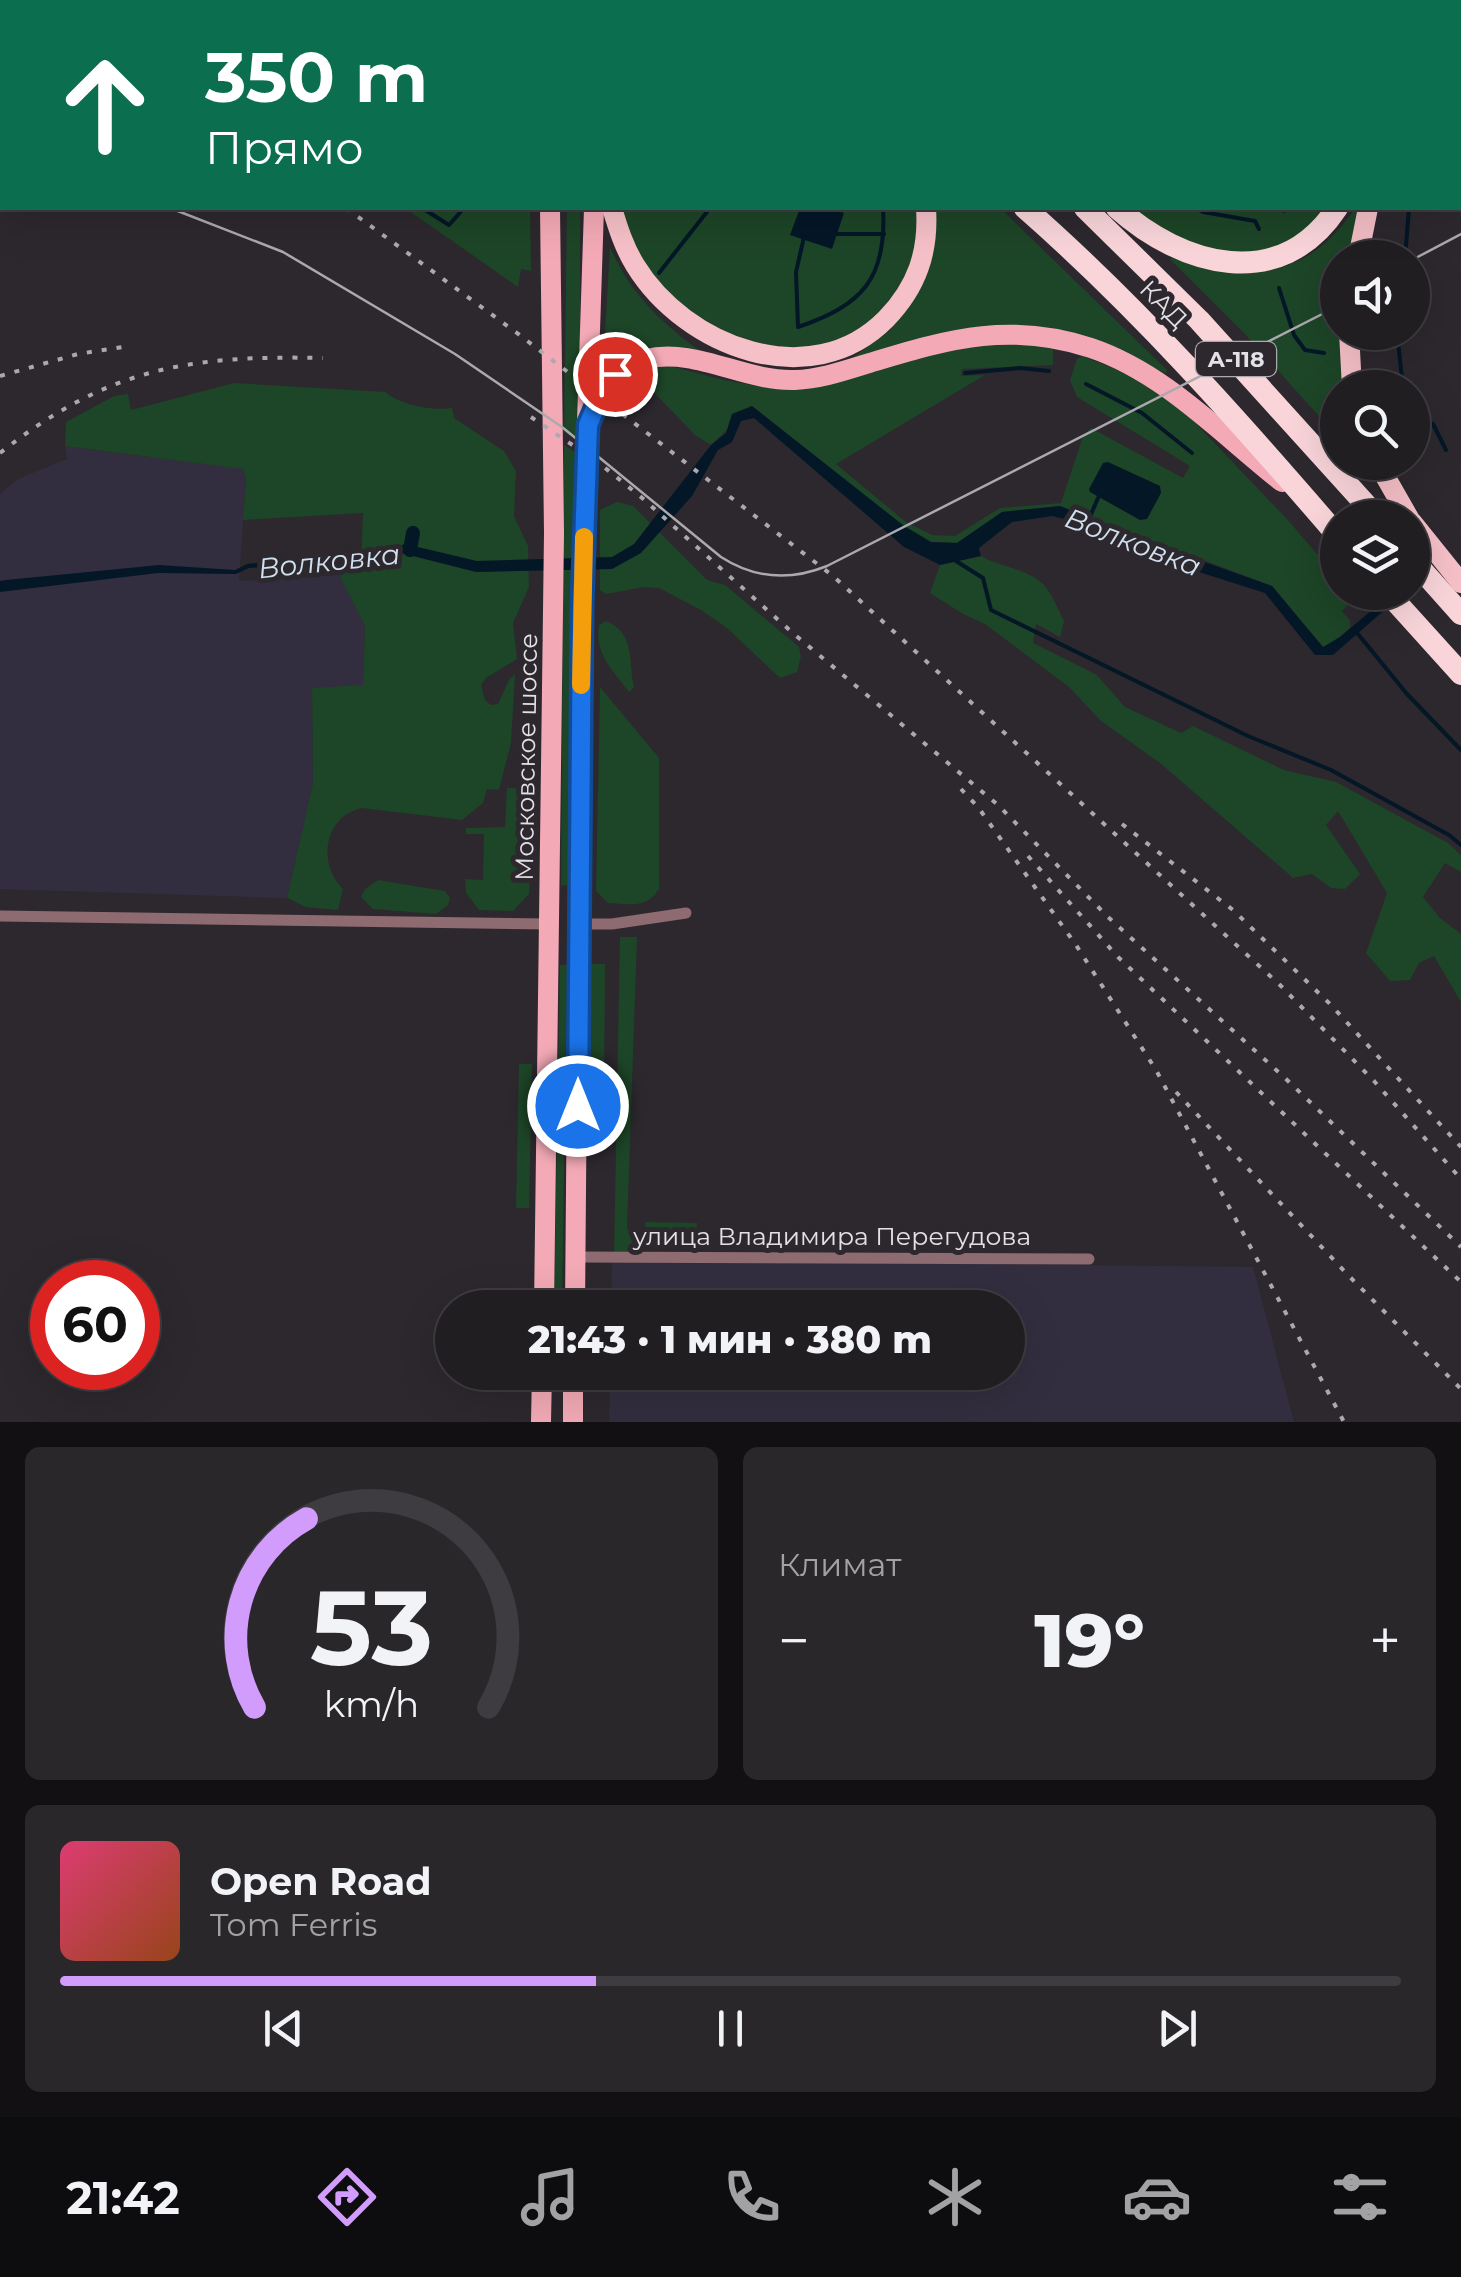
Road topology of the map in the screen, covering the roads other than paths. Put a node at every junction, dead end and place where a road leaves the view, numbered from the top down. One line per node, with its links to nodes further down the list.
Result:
1 (594, 210): 11 (main road)
2 (613, 210): 3 (highway)
3 (926, 210)
4 (1027, 210): 13 (highway, КАД / А-118)
5 (1088, 210): 12 (highway, КАД / А-118)
6 (1119, 210): 7 (highway)
7 (1336, 210)
8 (1368, 210): 10 (highway)
9 (547, 214): 21 (main road, Московское шоссе)
10 (1362, 240)
11 (588, 425): 13 (main road); 22 (main road)
12 (1362, 500)
13 (1308, 502): 14 (highway, КАД / А-118)
14 (1320, 516)
15 (1430, 558): 16 (highway)
16 (1456, 598)
17 (1403, 610): 18 (highway)
18 (1461, 674)
19 (686, 913): 22 (street)
20 (0, 916): 21 (street)
21 (550, 924): 22 (main road); 25 (main road, Московское шоссе)
22 (579, 924): 23 (main road)
23 (575, 1257): 24 (street, улица Владимира Перегудова); 26 (main road)
24 (1089, 1259)
25 (544, 1290)
26 (574, 1290)
27 (542, 1390): 29 (main road)
28 (573, 1390): 30 (main road)
29 (541, 1422)
30 (572, 1422)

